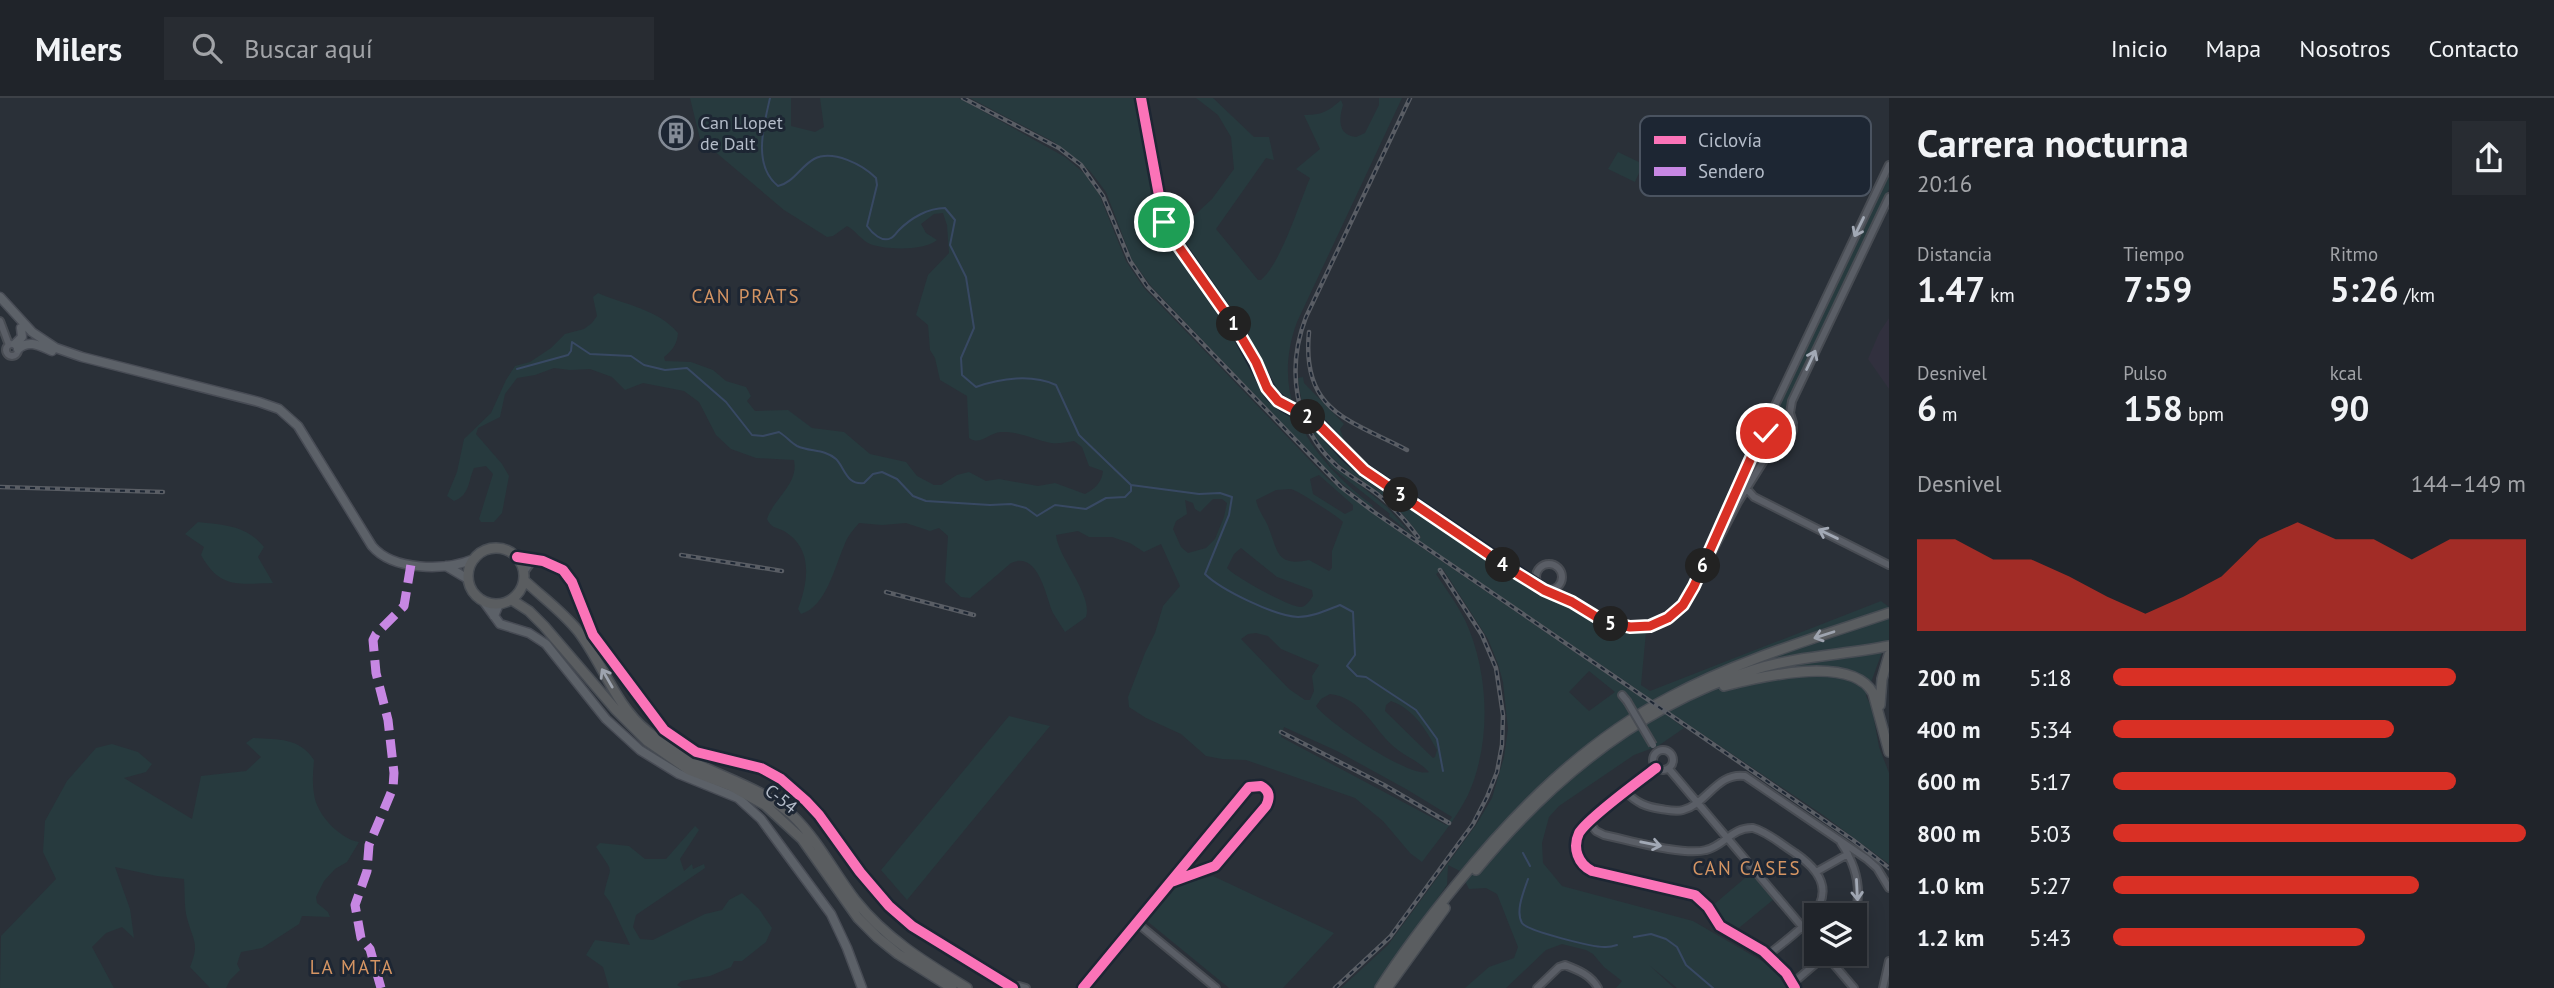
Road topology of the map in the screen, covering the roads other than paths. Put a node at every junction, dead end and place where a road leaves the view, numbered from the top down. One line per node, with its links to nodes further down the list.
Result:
1 (1141, 98): 23 (street, bridge)
2 (1889, 165): 11 (street, one-way to 11)
3 (1889, 197): 12 (street, one-way to 3)
4 (0, 297): 10 (main road)
5 (0, 303): 7 (main road)
6 (0, 321): 8 (street)
7 (21, 328): 8 (main road); 9 (main road)
8 (14, 346): 9 (main road)
9 (48, 349): 10 (main road)
10 (146, 374): 20 (main road)
11 (1770, 416): 12 (street); 13 (street)
12 (1793, 423): 14 (street)
13 (1766, 424): 14 (street); 21 (street)
14 (1783, 442): 15 (street)
15 (1746, 489): 19 (street, one-way to 15); 21 (street)
16 (517, 557): 17 (highway); 18 (street); 24 (highway)
17 (474, 559): 20 (main road); 25 (highway)
18 (533, 560): 24 (street); 67 (street)
19 (1889, 565)
20 (446, 566): 25 (main road)
21 (1702, 570): 30 (street)
22 (1536, 573): 23 (street); 26 (street); 27 (street)
23 (1521, 575): 27 (street)
24 (524, 576): 28 (highway); 66 (highway, C-54 / C-54, one-way to 24)
25 (468, 579): 29 (highway)
26 (1563, 579): 27 (street); 30 (street)
27 (1542, 589): 30 (street)
28 (512, 600): 31 (highway); 65 (highway, C-54 / C-54)
29 (484, 602): 31 (highway); 33 (main road)
30 (1572, 602)
31 (499, 604): 33 (main road)
32 (1889, 613): 62 (highway, one-way to 62)
33 (494, 616): 64 (main road)
34 (1889, 646): 37 (highway)
35 (1889, 655): 38 (highway)
36 (1622, 695): 39 (street, bridge)
37 (1679, 701): 38 (highway); 62 (highway)
38 (1883, 734): 40 (highway)
39 (1655, 749): 41 (street); 42 (street)
40 (1889, 752)
41 (1656, 768): 42 (street); 43 (street)
42 (1669, 769): 44 (street)
43 (1626, 792): 44 (street); 45 (street)
44 (1697, 802): 46 (street); 47 (street)
45 (1589, 822): 46 (street, one-way to 46); 58 (street)
46 (1727, 837): 51 (street); 56 (street)
47 (1838, 839): 48 (street); 49 (street)
48 (1848, 854): 50 (street); 51 (street)
49 (1860, 854): 50 (street); 53 (street)
50 (1853, 865): 54 (street, one-way to 54)
51 (1816, 872): 56 (street)
52 (1171, 882): 52 (street); 55 (street)
53 (1889, 888)
54 (1857, 903)
55 (1136, 923): 69 (street); 70 (street)
56 (1802, 927): 57 (street); 58 (street)
57 (1804, 929)
58 (1768, 956): 63 (street)
59 (1889, 961): 76 (street)
60 (1814, 966): 63 (street)
61 (1836, 966): 75 (street)
62 (1392, 975): 71 (highway); 72 (highway)
63 (1794, 985)
64 (862, 988)
65 (952, 988)
66 (967, 988)
67 (1014, 988): 68 (street)
68 (1026, 988)
69 (1083, 988)
70 (1216, 988)
71 (1378, 988)
72 (1389, 988)
73 (1537, 988): 74 (street)
74 (1598, 988)
75 (1854, 988)
76 (1882, 988)

